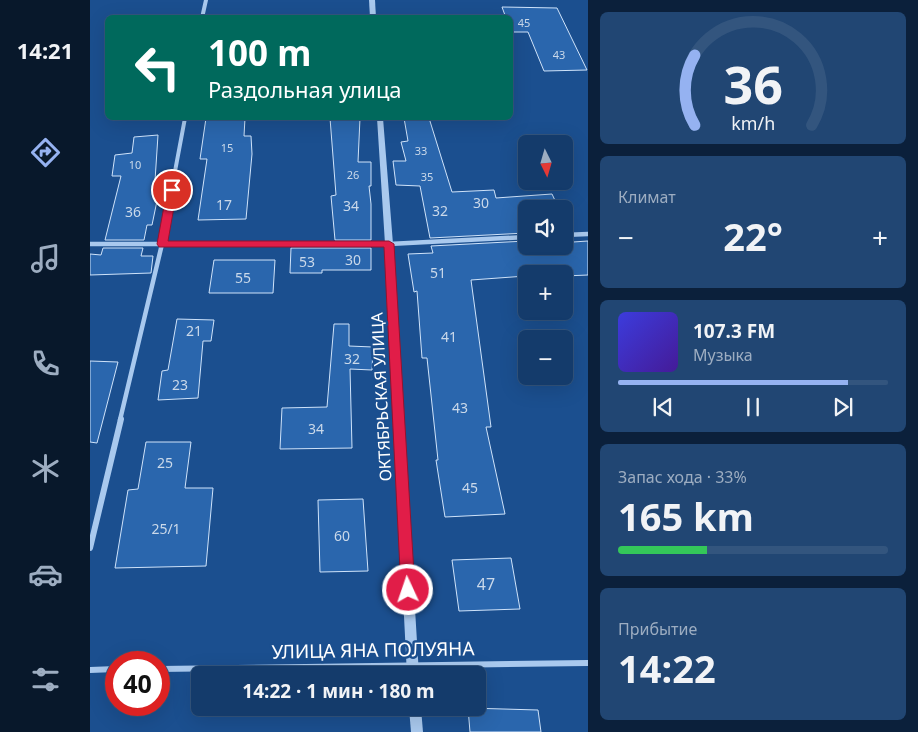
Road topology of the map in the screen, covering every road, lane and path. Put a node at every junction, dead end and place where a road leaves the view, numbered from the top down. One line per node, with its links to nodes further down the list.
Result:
1 (206, 0): 3 (street)
2 (372, 0): 4 (street)
3 (203, 15)
4 (373, 15)
5 (185, 120): 11 (street)
6 (380, 120): 12 (street, ОКТЯБРЬСКАЯ УЛИЦА)
7 (588, 234): 8 (street)
8 (573, 235)
9 (518, 237): 12 (street)
10 (90, 244): 11 (street)
11 (162, 244): 12 (street); 13 (street)
12 (389, 244): 15 (street, ОКТЯБРЬСКАЯ УЛИЦА)
13 (90, 548)
14 (588, 663): 16 (street, УЛИЦА ЯНА ПОЛУЯНА)
15 (412, 666)
16 (486, 668)
17 (105, 669): 20 (street)
18 (170, 669): 19 (street, УЛИЦА ЯНА ПОЛУЯНА)
19 (191, 669)
20 (90, 670)
21 (416, 716): 22 (street)
22 (417, 732)

